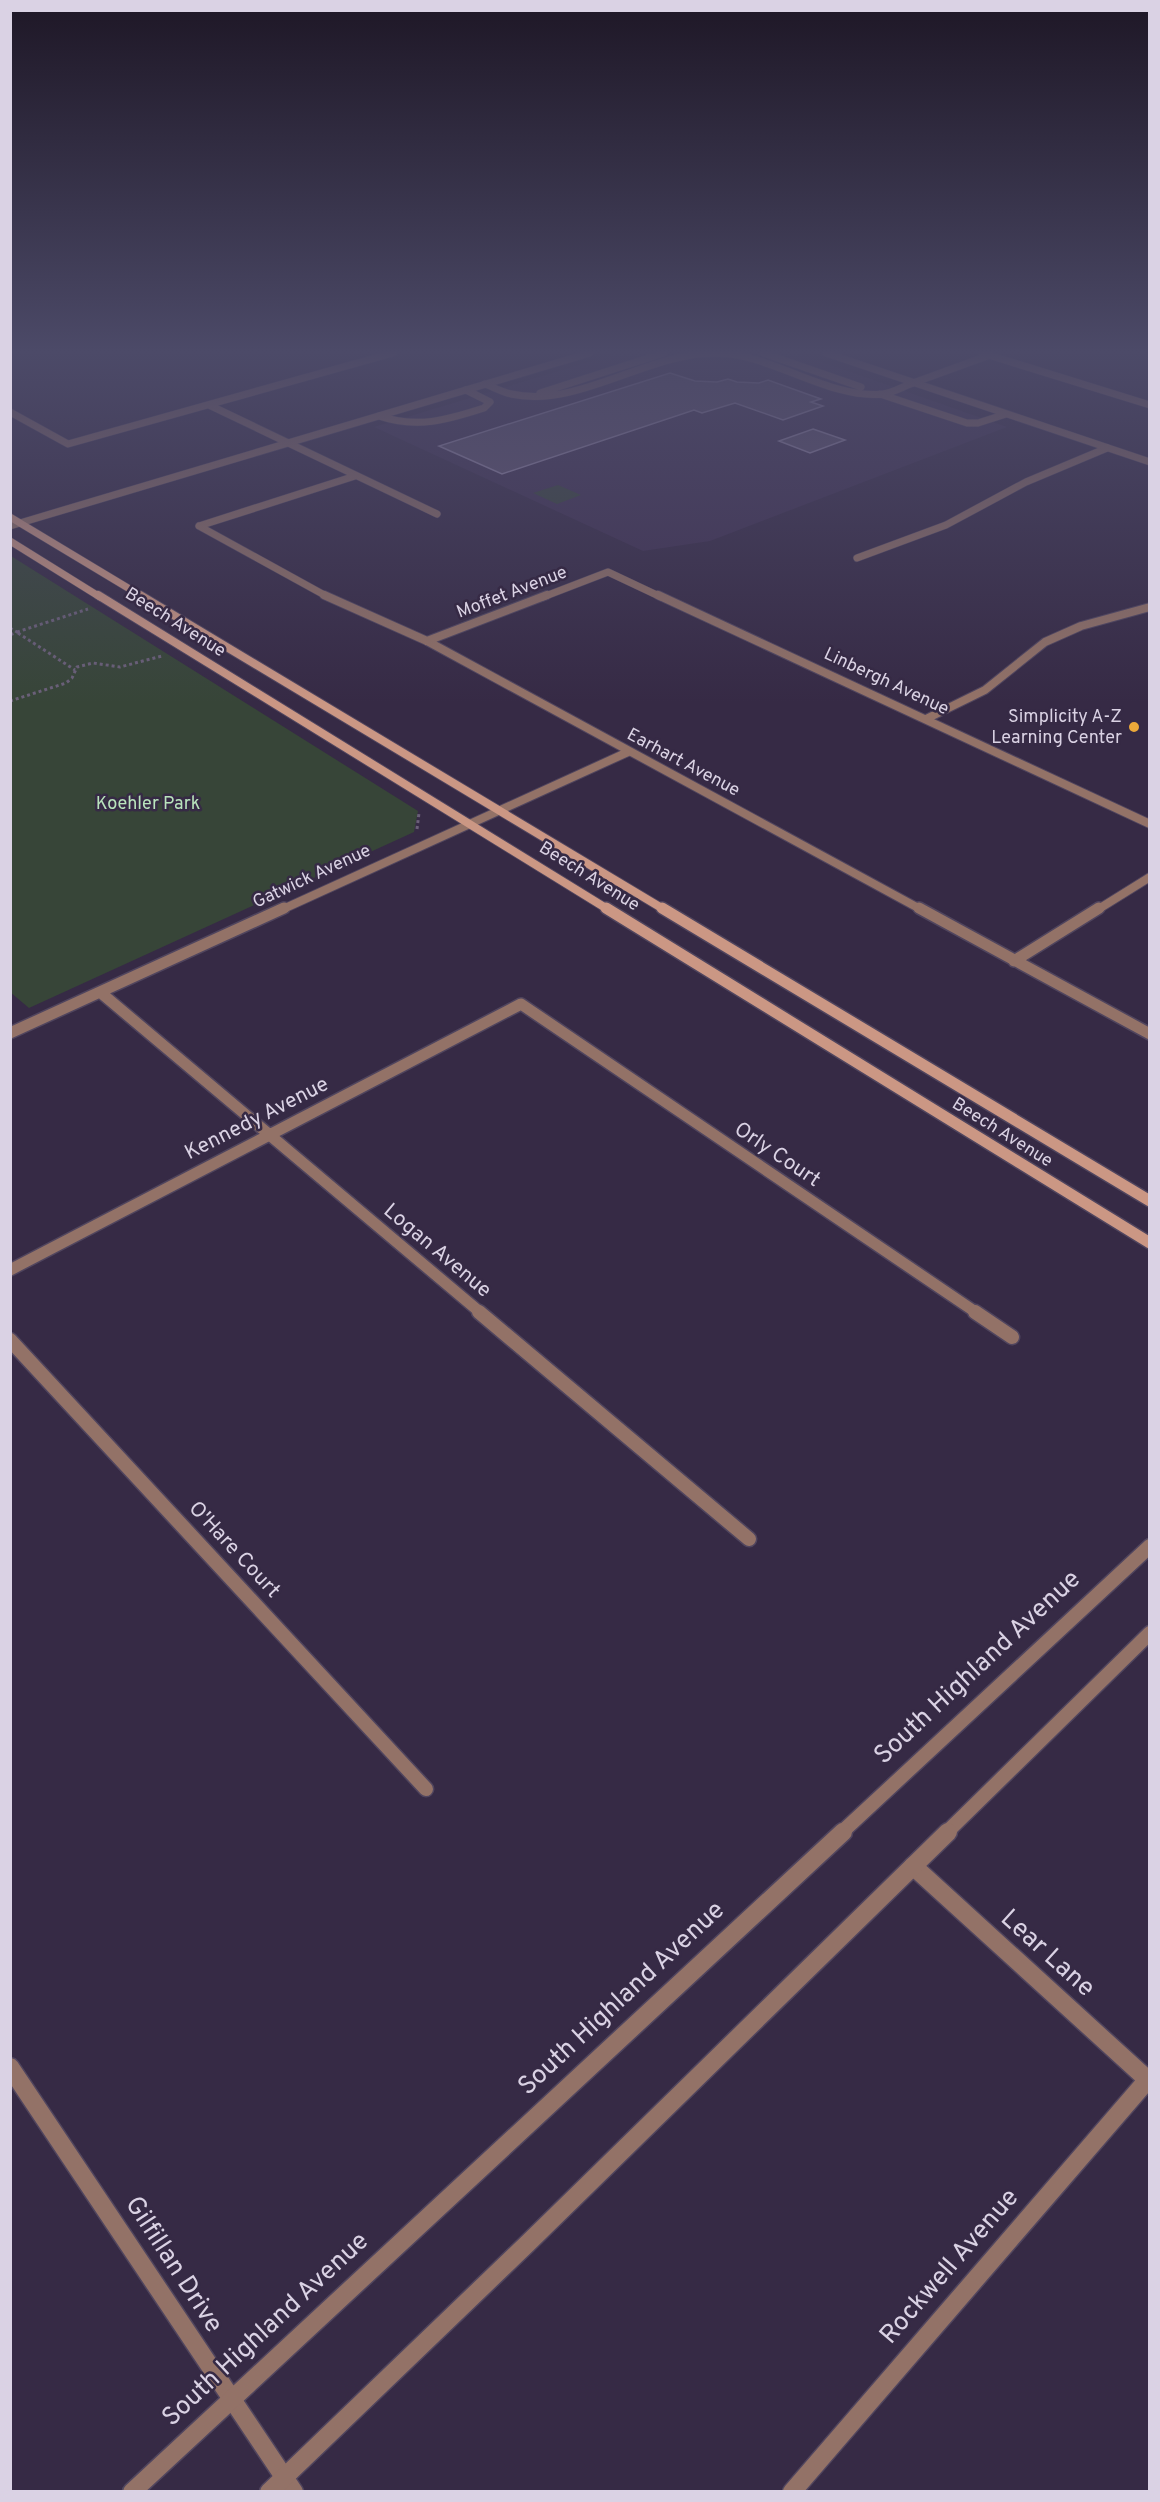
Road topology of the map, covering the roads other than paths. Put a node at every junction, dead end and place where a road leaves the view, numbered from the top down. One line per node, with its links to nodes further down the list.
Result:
1 (173, 470): 7 (street)
2 (198, 470): 8 (street)
3 (342, 470): 5 (street)
4 (1055, 470): 11 (street)
5 (355, 476): 6 (street); 14 (street, Earhart Avenue)
6 (437, 514)
7 (11, 517): 8 (main road, Beech Avenue)
8 (20, 523): 9 (street); 17 (main road, Beech Avenue)
9 (10, 526)
10 (10, 541): 18 (main road, Beech Avenue)
11 (857, 558)
12 (608, 572): 14 (street, Moffet Avenue); 15 (street, Linbergh Avenue)
13 (1149, 607): 15 (street)
14 (427, 641): 16 (street, Earhart Avenue)
15 (926, 719): 19 (street, Linbergh Avenue)
16 (628, 752): 17 (street, Gatwick Avenue); 21 (street, Earhart Avenue)
17 (499, 809): 18 (street, Gatwick Avenue); 27 (main road, Beech Avenue)
18 (469, 823): 22 (street, Gatwick Avenue); 28 (main road, Beech Avenue)
19 (1149, 824)
20 (1149, 877): 21 (street)
21 (1014, 960): 25 (street, Earhart Avenue)
22 (100, 992): 24 (street, Gatwick Avenue); 26 (street, Logan Avenue)
23 (521, 1004): 26 (street, Kennedy Avenue); 30 (street, Orly Court)
24 (10, 1033)
25 (1149, 1034)
26 (268, 1135): 29 (street, Kennedy Avenue); 32 (street, Logan Avenue)
27 (1149, 1201)
28 (1149, 1243)
29 (10, 1270)
30 (1012, 1337)
31 (10, 1340): 35 (street, O'Hare Court)
32 (749, 1539)
33 (1149, 1546): 39 (street, South Highland Avenue)
34 (1149, 1633): 36 (street)
35 (426, 1789)
36 (913, 1866): 38 (street, Lear Lane); 40 (street)
37 (10, 2067): 39 (street, Gilfillan Drive)
38 (1148, 2078): 42 (street, Rockwell Avenue)
39 (231, 2400): 40 (street, Gilfillan Drive); 41 (street, South Highland Avenue)
40 (283, 2487)
41 (132, 2492)
42 (792, 2492)

